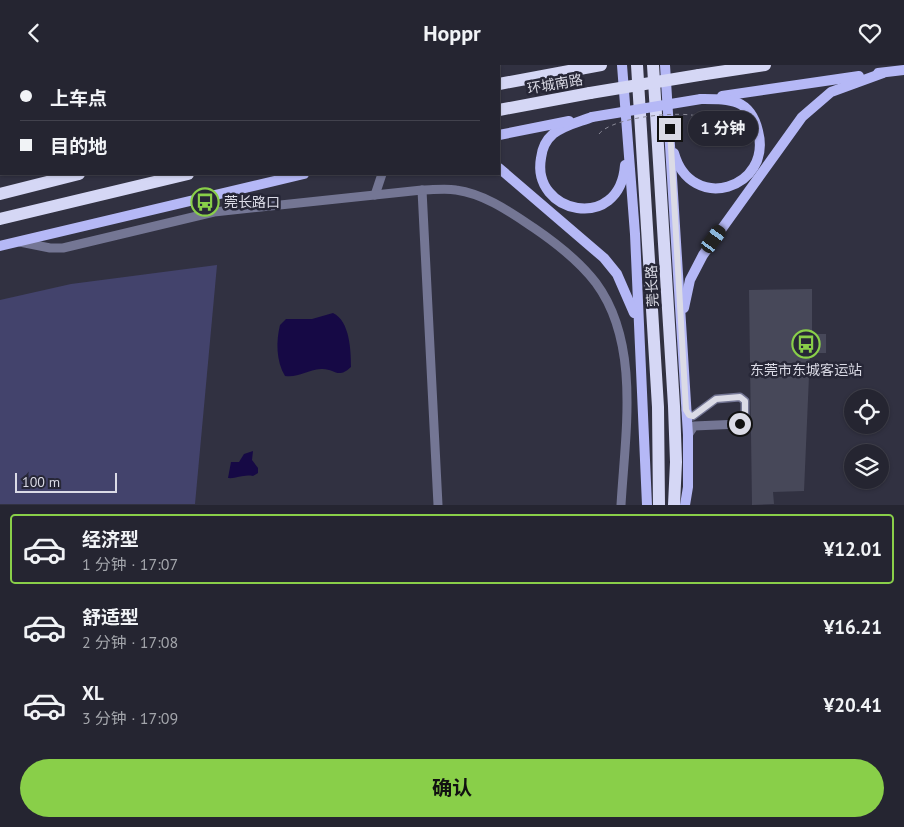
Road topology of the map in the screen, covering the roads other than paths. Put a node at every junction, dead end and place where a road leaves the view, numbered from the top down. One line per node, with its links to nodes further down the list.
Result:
1 (601, 65): 9 (highway, 环城南路)
2 (622, 65): 14 (main road)
3 (637, 65): 34 (highway, 莞长路)
4 (653, 65): 35 (highway, 莞长路)
5 (666, 65): 13 (main road)
6 (765, 65): 11 (highway, 环城南路, bridge)
7 (904, 70): 8 (main road)
8 (883, 73): 10 (main road); 27 (main road)
9 (500, 84)
10 (701, 99): 12 (main road, bridge); 13 (main road)
11 (500, 110)
12 (592, 117): 14 (main road); 15 (main road)
13 (670, 129): 27 (main road)
14 (627, 134): 28 (main road)
15 (500, 135)
16 (500, 169): 28 (main road)
17 (75, 175): 22 (highway)
18 (184, 175): 24 (highway)
19 (300, 175): 25 (main road)
20 (382, 175): 23 (street)
21 (422, 190): 23 (street); 31 (street); 32 (street)
22 (0, 194)
23 (375, 195): 25 (street)
24 (0, 219)
25 (18, 241): 26 (main road)
26 (0, 246)
27 (681, 329): 29 (main road)
28 (639, 333): 33 (main road)
29 (686, 410): 30 (main road); 30 (street)
30 (688, 435): 36 (main road)
31 (438, 505)
32 (621, 505)
33 (647, 505)
34 (659, 505)
35 (674, 505)
36 (685, 505)

